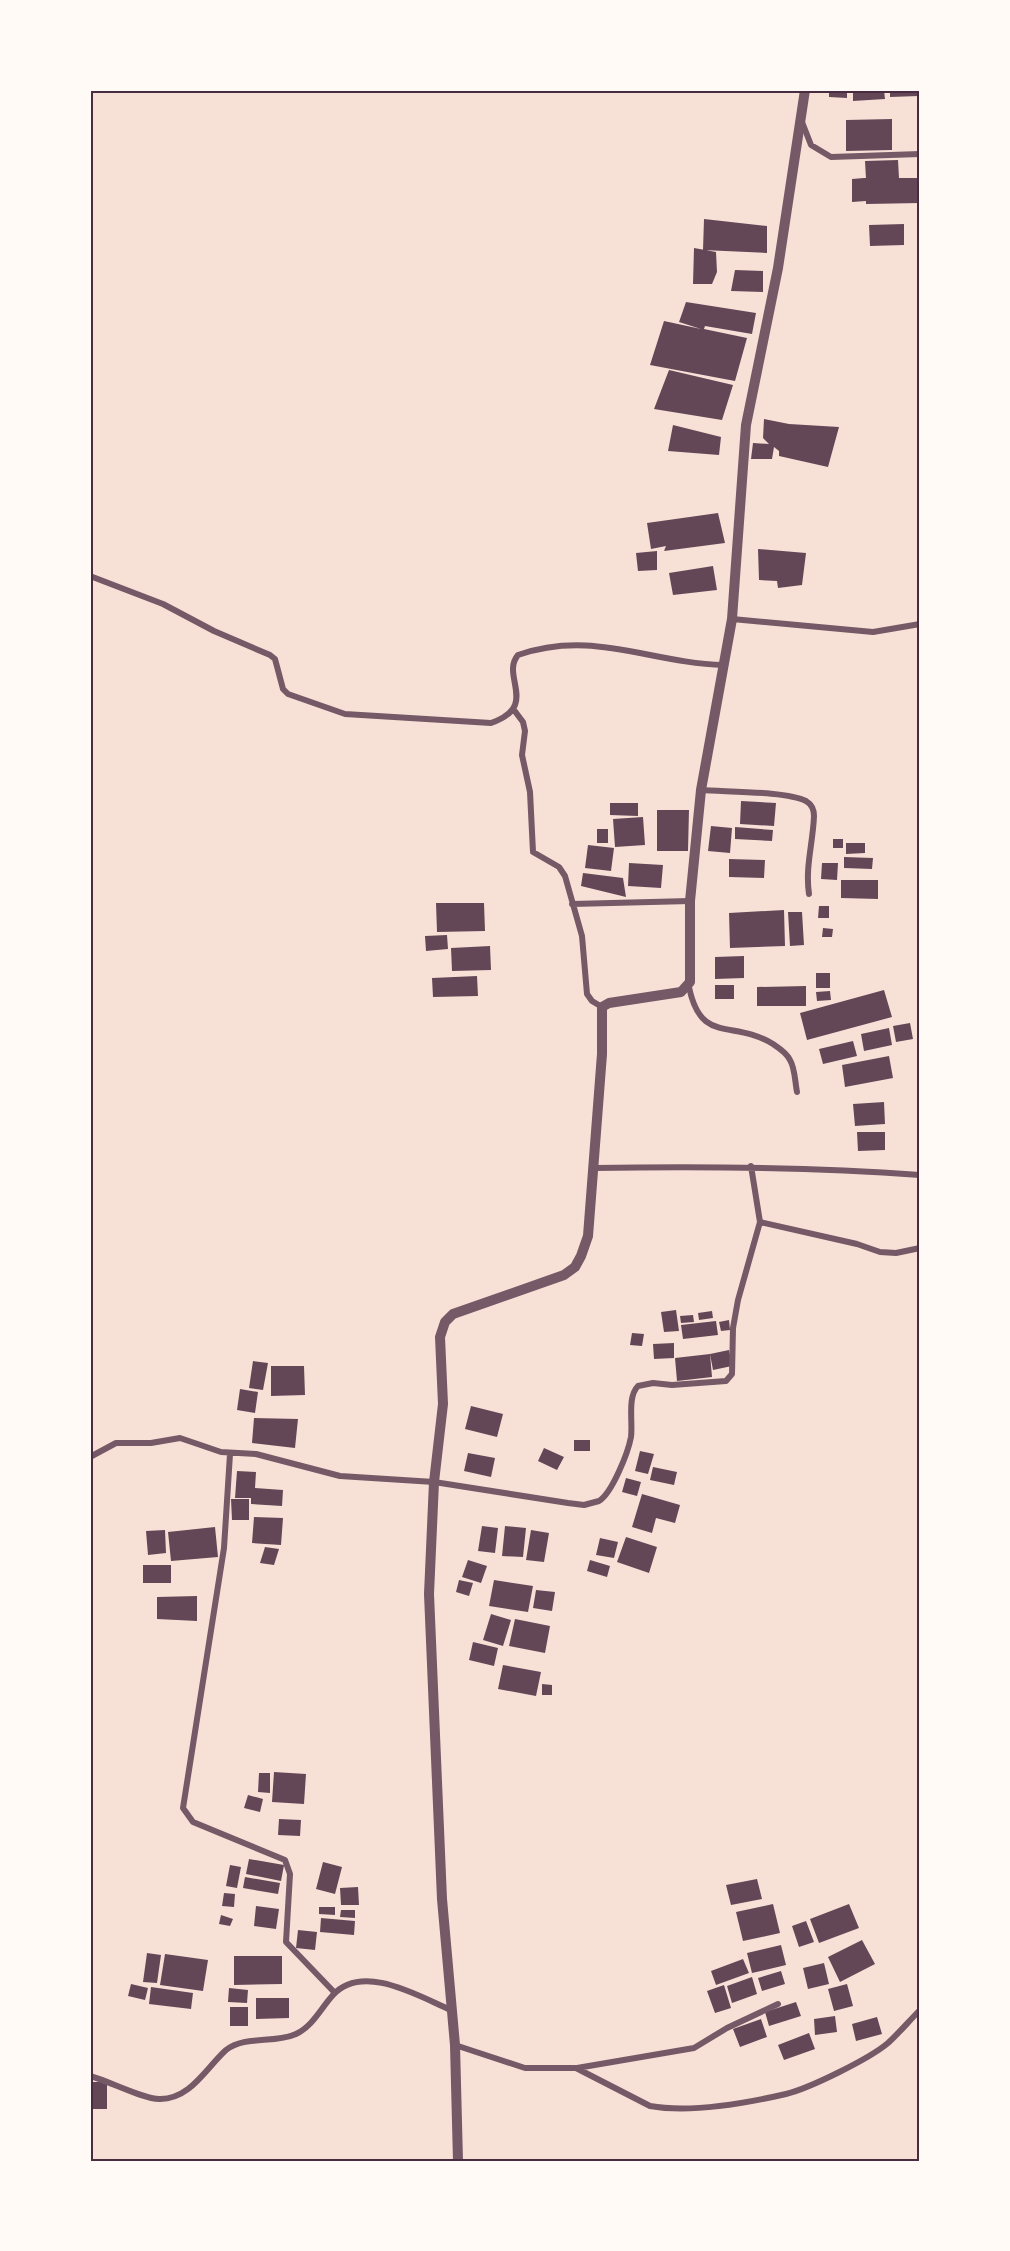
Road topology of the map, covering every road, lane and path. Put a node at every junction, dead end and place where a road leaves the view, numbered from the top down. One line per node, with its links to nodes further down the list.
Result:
1 (805, 90): 2 (street)
2 (801, 121): 3 (street); 5 (street)
3 (920, 154)
4 (90, 576): 8 (street)
5 (732, 619): 6 (street); 7 (street)
6 (920, 624)
7 (724, 665): 8 (street); 9 (street)
8 (514, 711): 12 (street)
9 (700, 790): 10 (street); 11 (street)
10 (809, 894)
11 (690, 901): 12 (street); 13 (street)
12 (573, 904): 14 (street)
13 (688, 987): 14 (street); 15 (street)
14 (602, 1007): 17 (street)
15 (797, 1092)
16 (751, 1166): 17 (street); 18 (street); 19 (street)
17 (594, 1168): 23 (street)
18 (920, 1175)
19 (760, 1222): 20 (street); 23 (street)
20 (920, 1248)
21 (230, 1454): 22 (street); 23 (street); 24 (street)
22 (90, 1457)
23 (434, 1482): 26 (street)
24 (335, 1993): 26 (street); 30 (street)
25 (778, 2004): 29 (street)
26 (452, 2010): 28 (street)
27 (920, 2010): 29 (street)
28 (455, 2045): 29 (street); 31 (street)
29 (576, 2068)
30 (90, 2076)
31 (458, 2161)

